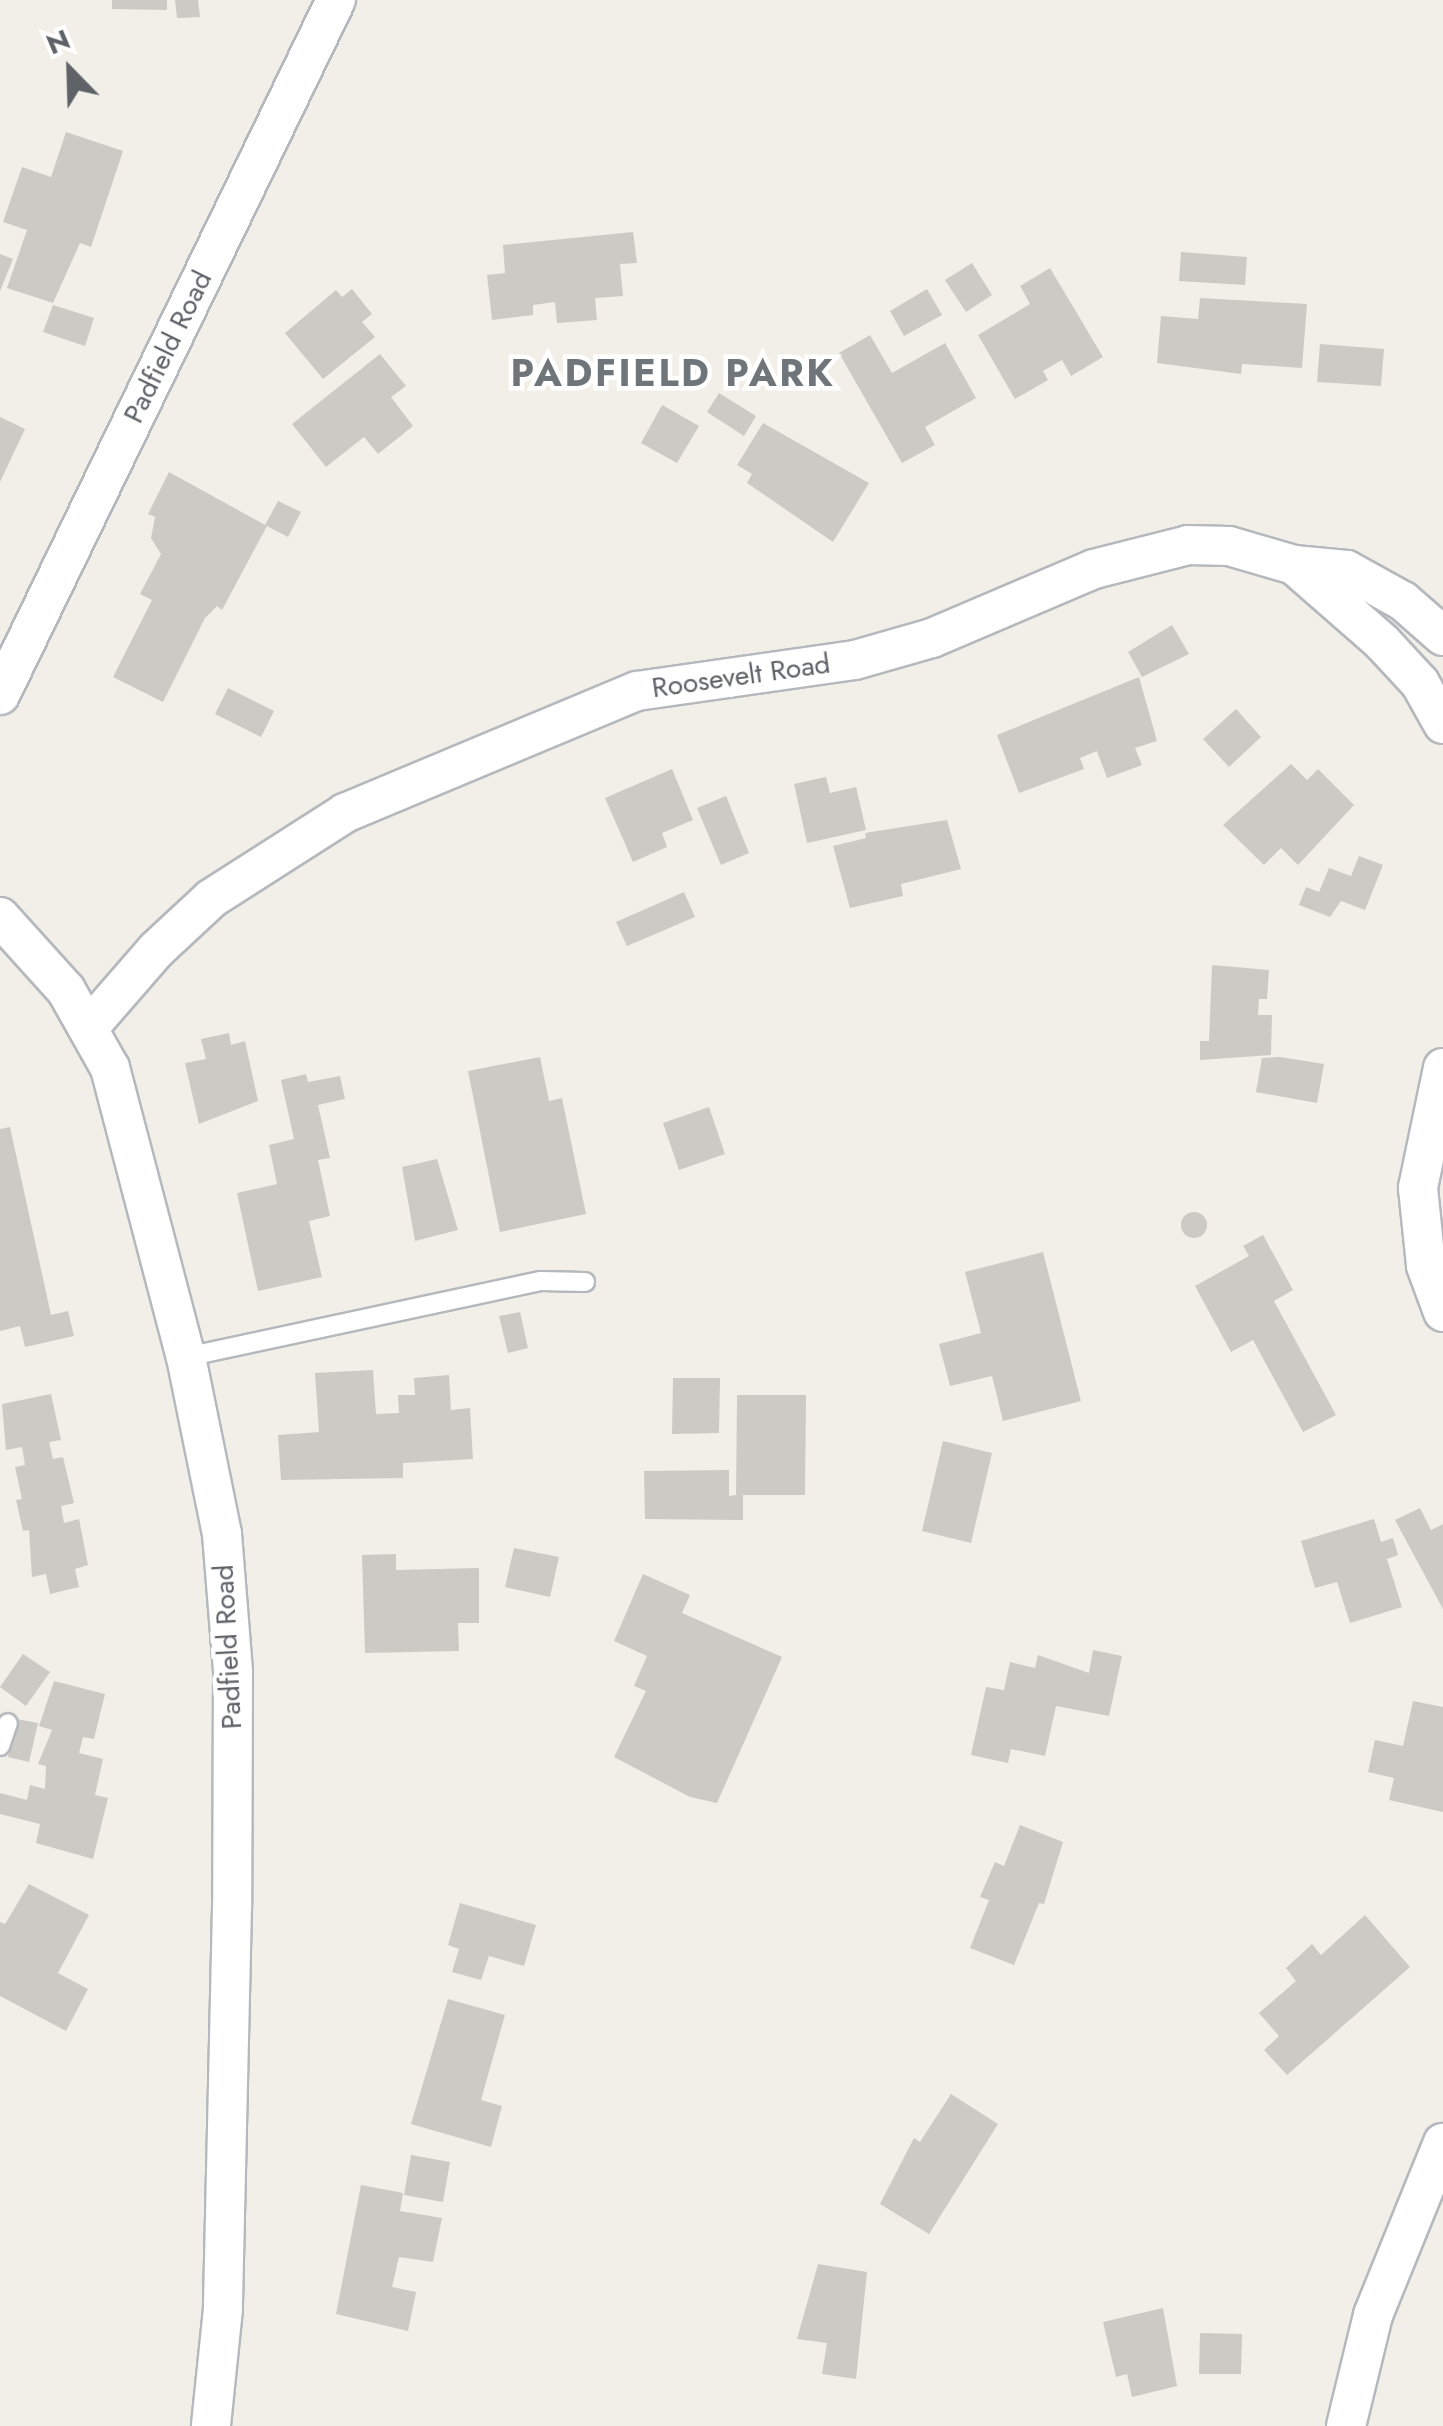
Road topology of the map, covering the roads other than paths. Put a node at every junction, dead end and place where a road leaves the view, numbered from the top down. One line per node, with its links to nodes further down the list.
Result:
1 (336, 0): 4 (street, Padfield Road)
2 (1294, 565): 3 (street, Roosevelt Road); 5 (street, Roosevelt Road); 7 (street, Roosevelt Road)
3 (1440, 634)
4 (0, 695)
5 (1443, 724)
6 (0, 918): 7 (street, Padfield Road)
7 (90, 1026): 11 (street, Padfield Road)
8 (1443, 1068): 10 (street)
9 (585, 1282): 11 (lane)
10 (1443, 1312)
11 (186, 1357): 15 (street, Padfield Road)
12 (8, 1722): 13 (lane)
13 (0, 1746)
14 (1443, 2143): 16 (street)
15 (211, 2426)
16 (1346, 2426)

